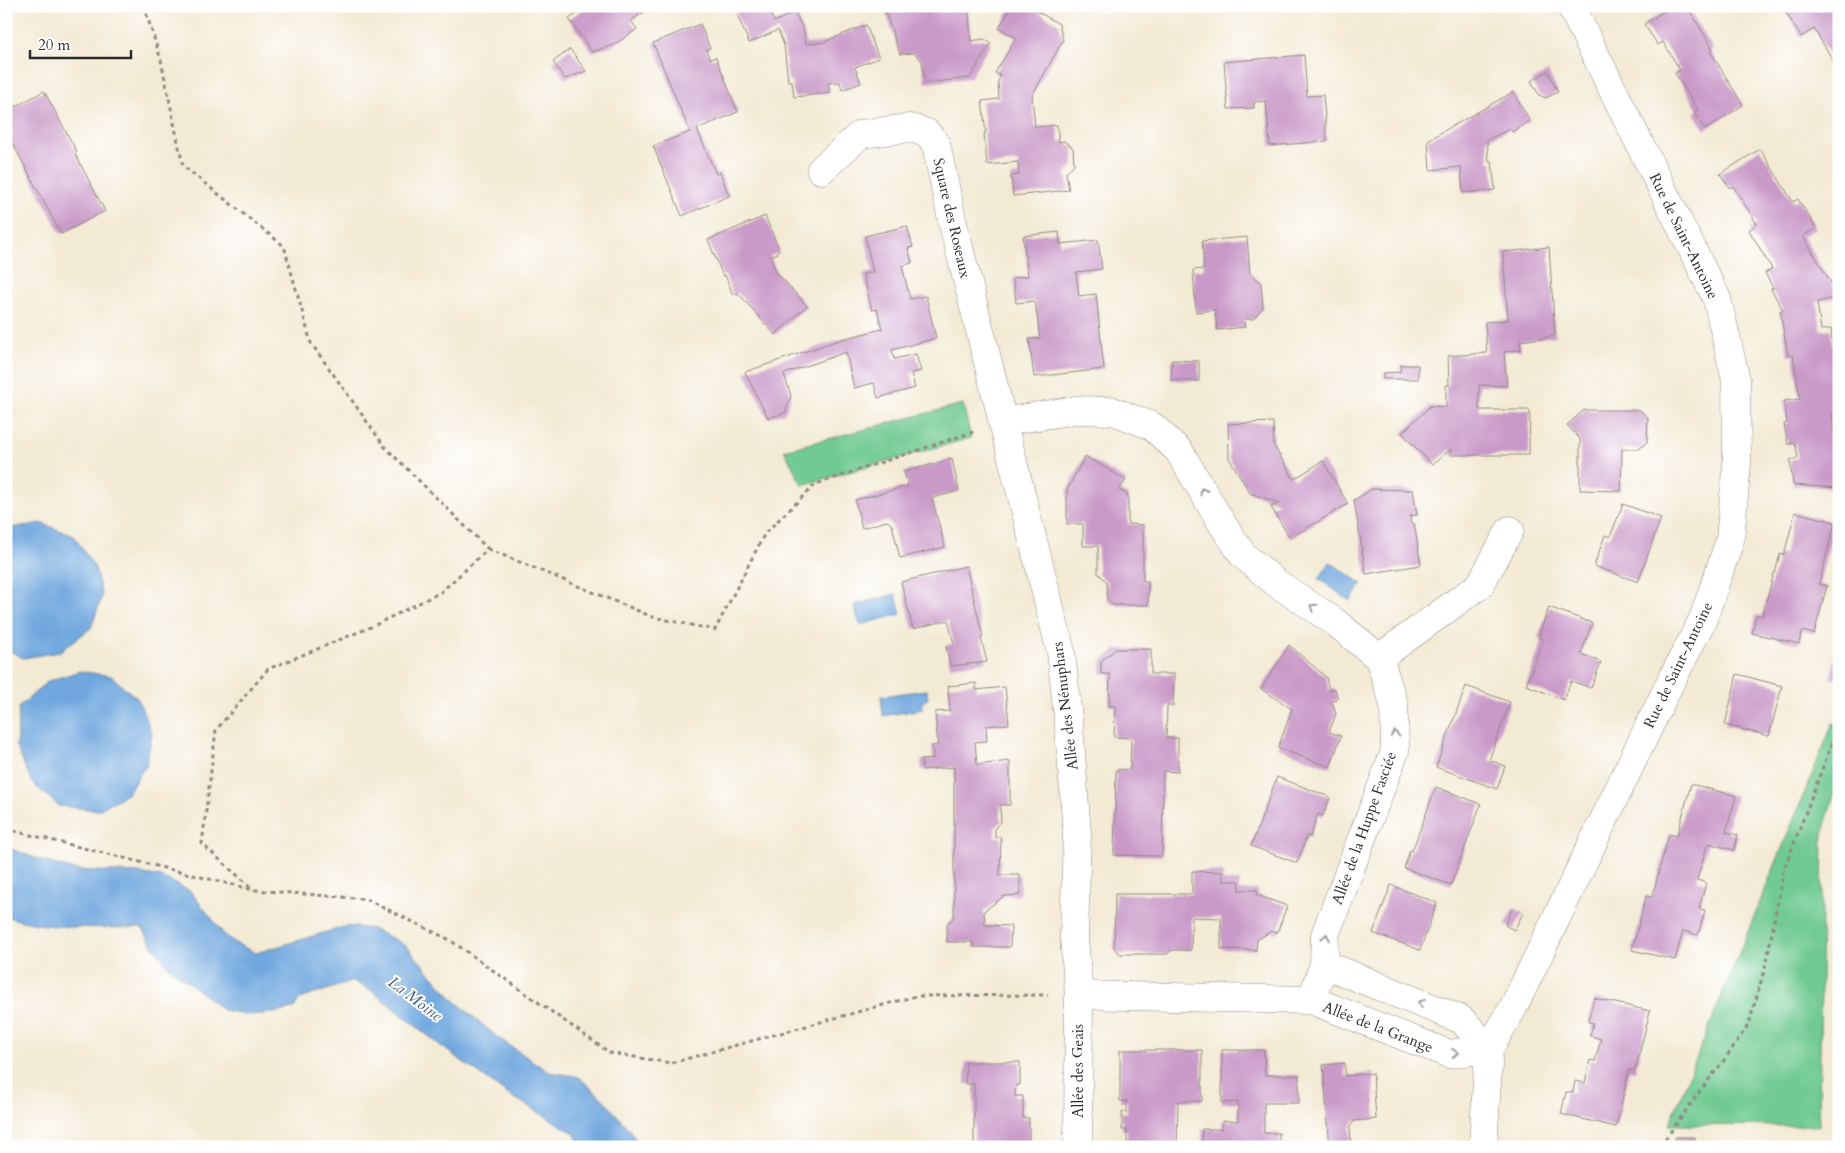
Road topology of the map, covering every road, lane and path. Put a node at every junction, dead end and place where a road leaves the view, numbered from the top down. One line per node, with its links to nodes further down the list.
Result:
1 (144, 6): 6 (path)
2 (1571, 6): 14 (street, Rue de Saint-Antoine)
3 (821, 170): 4 (street, Square des Roseaux)
4 (1002, 422): 6 (path); 7 (street, one-way to 4); 12 (street, Allée des Nénuphars)
5 (1510, 530): 7 (street)
6 (488, 549): 10 (path)
7 (1379, 658): 11 (street, Allée de la Huppe Fasciée, one-way to 7)
8 (1839, 725): 17 (path)
9 (6, 829): 10 (path)
10 (254, 890): 12 (path)
11 (1324, 964): 13 (street, Allée de la Huppe Fasciée); 14 (street, one-way to 11)
12 (1079, 995): 13 (street, Allée de la Grange); 15 (street, Allée des Geais)
13 (1311, 1000): 14 (street, Allée de la Grange, one-way to 14)
14 (1490, 1048): 16 (street, Rue de Saint-Antoine)
15 (1078, 1147)
16 (1483, 1147)
17 (1664, 1147)

